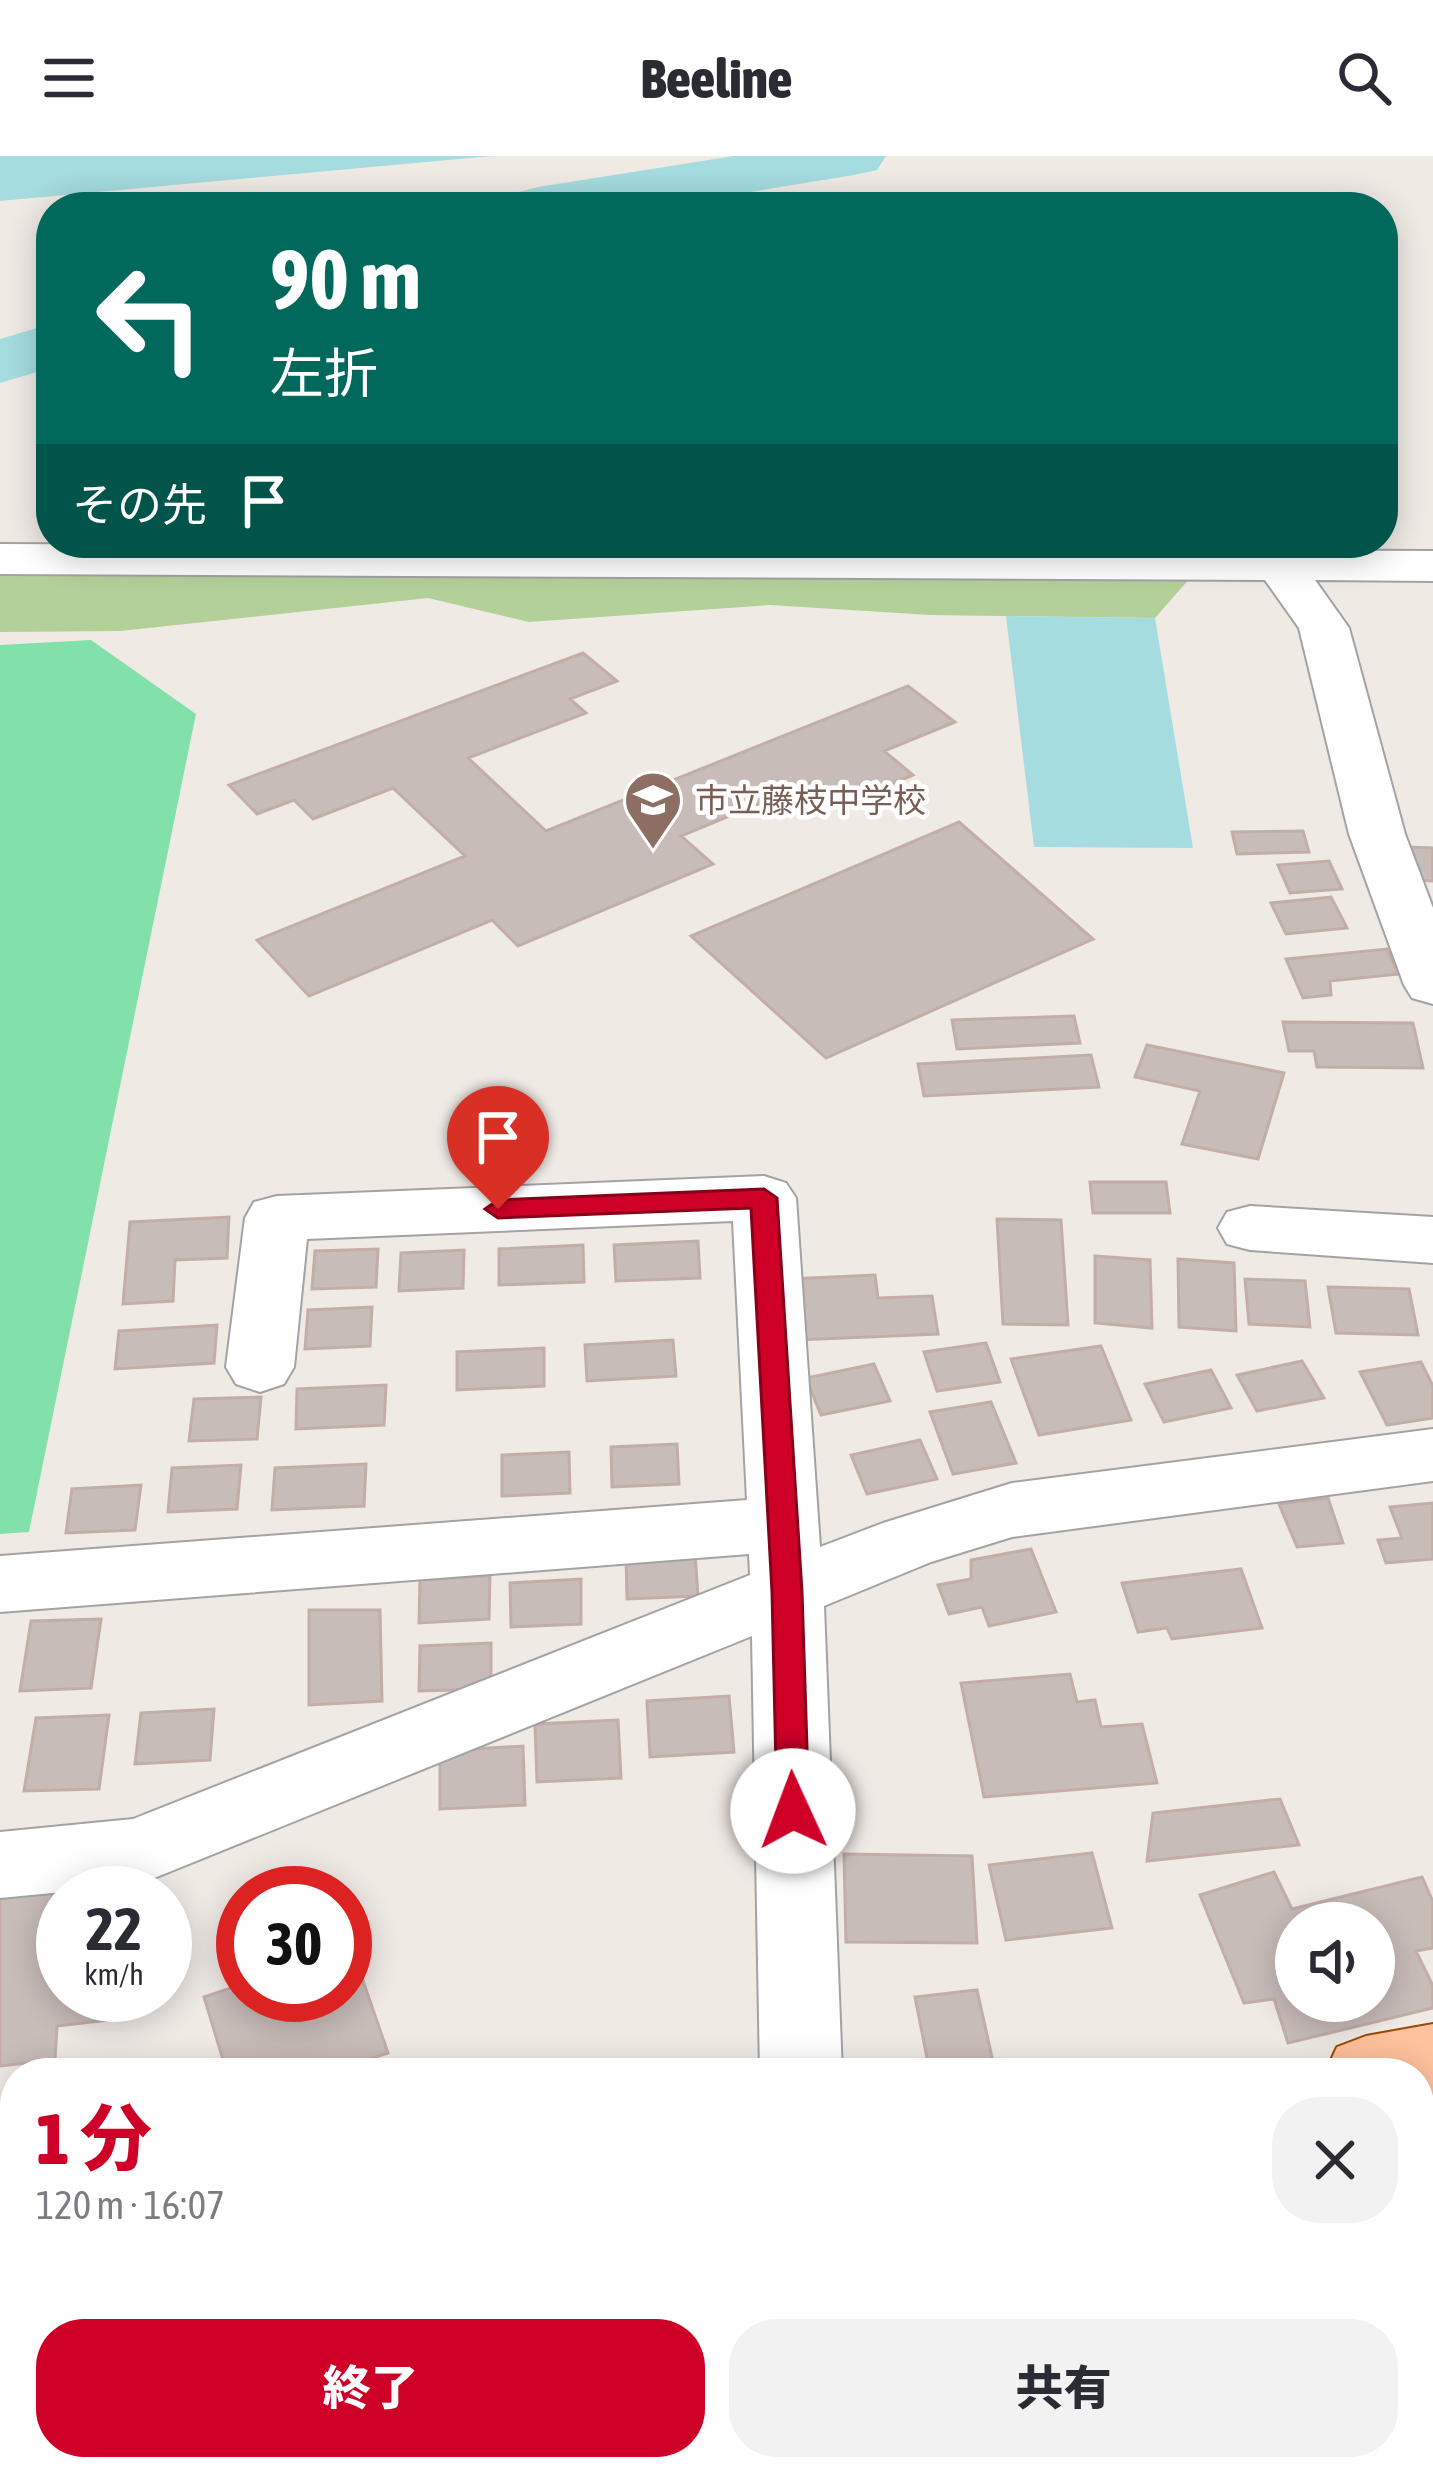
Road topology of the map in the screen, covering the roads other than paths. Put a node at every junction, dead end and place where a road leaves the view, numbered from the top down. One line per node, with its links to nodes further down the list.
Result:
1 (0, 559): 2 (street)
2 (1280, 566): 3 (street); 7 (street)
3 (1363, 566): 4 (street); 5 (street)
4 (1433, 566)
5 (1433, 588)
6 (1433, 833): 7 (street)
7 (1377, 834): 8 (street)
8 (1433, 985)
9 (1250, 1228): 10 (street)
10 (1433, 1240)
11 (260, 1367): 13 (street)
12 (1433, 1454): 13 (street)
13 (784, 1558): 14 (street); 15 (street); 16 (street)
14 (0, 1584)
15 (0, 1865)
16 (801, 2058)

